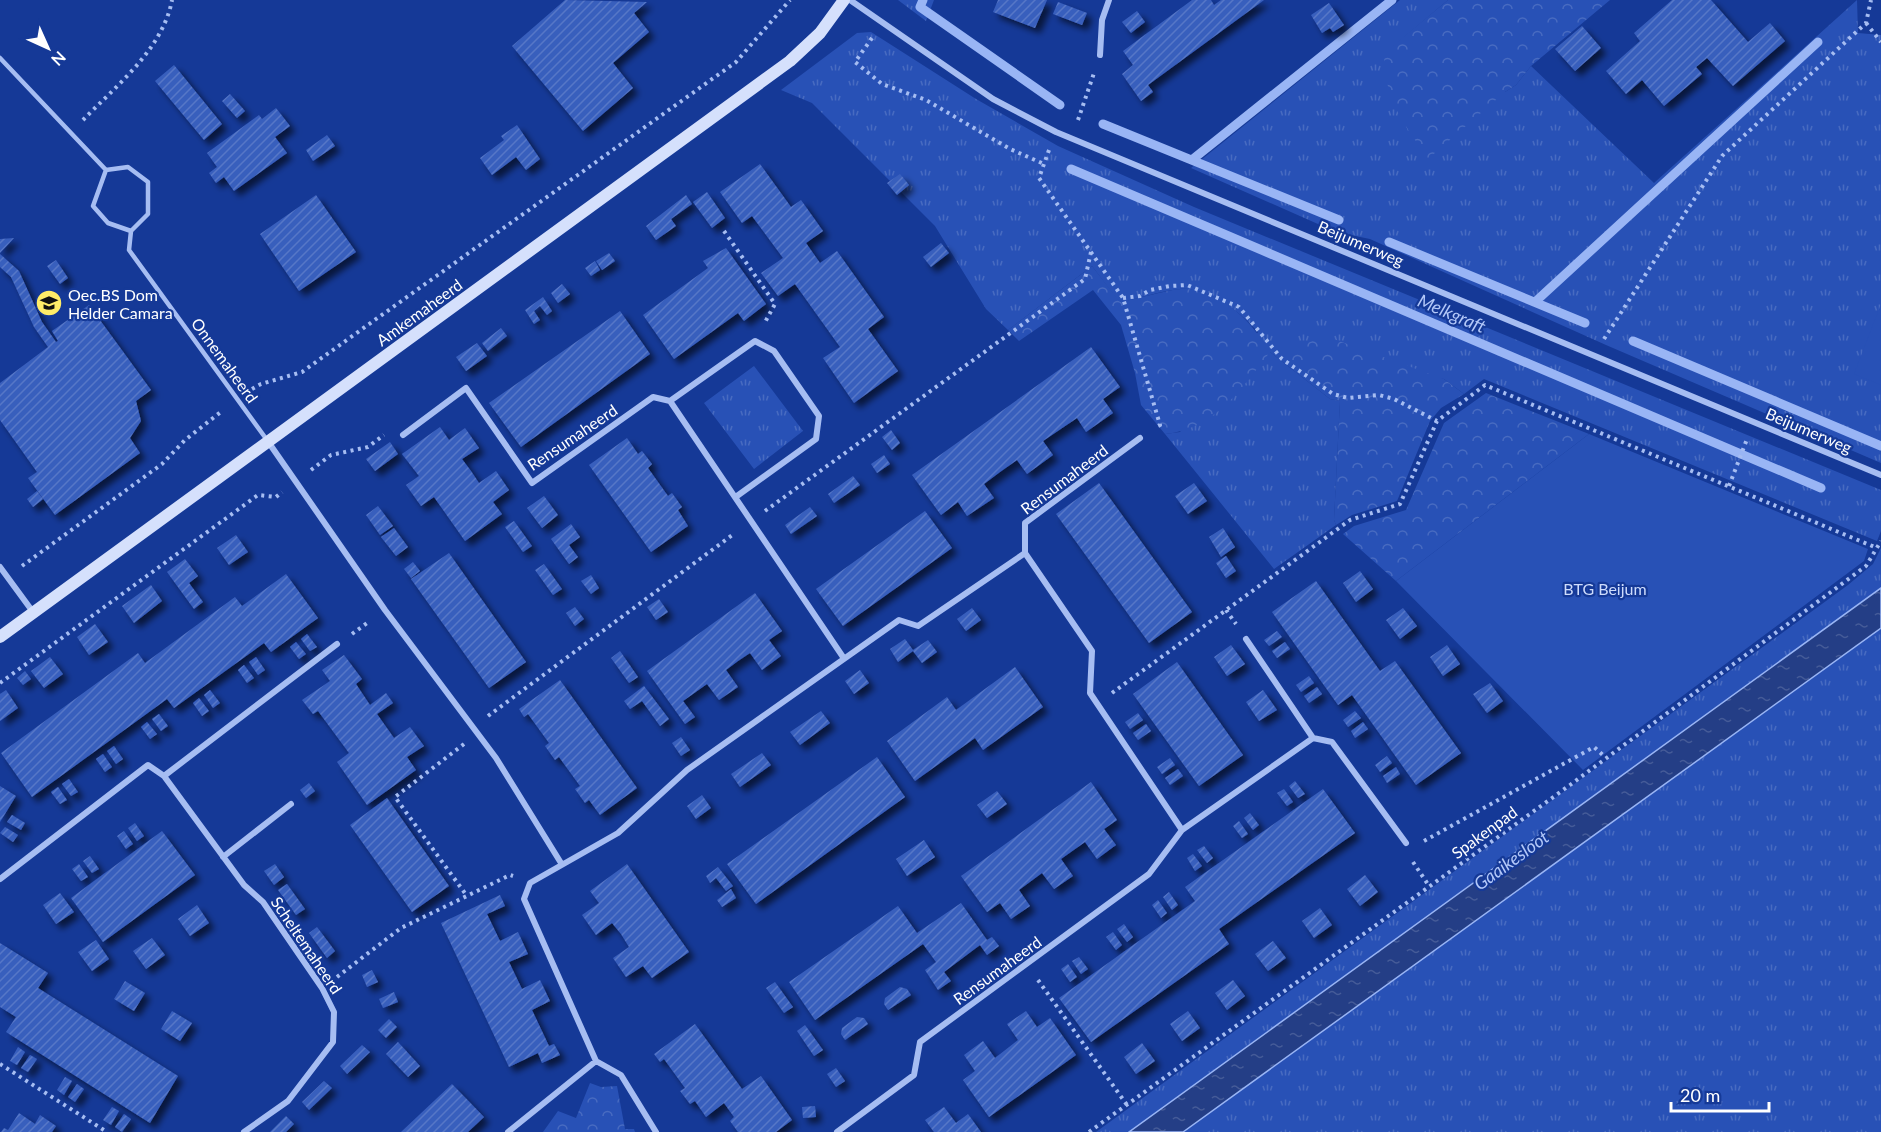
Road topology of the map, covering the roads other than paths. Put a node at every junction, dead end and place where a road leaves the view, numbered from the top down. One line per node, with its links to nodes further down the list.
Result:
1 (844, 0): 11 (street, Amkemaheerd)
2 (850, 0): 12 (street, Beijumerweg)
3 (1109, 0): 4 (street)
4 (1100, 55)
5 (0, 58): 6 (lane)
6 (106, 170): 7 (lane); 7 (lane)
7 (131, 231): 11 (lane, Onnemaheerd)
8 (670, 401): 9 (street, Rensumaheerd); 13 (street); 13 (street, Rensumaheerd)
9 (403, 435)
10 (1140, 438): 14 (street, Rensumaheerd)
11 (269, 443): 16 (street, Amkemaheerd); 27 (street)
12 (1881, 474)
13 (737, 496): 20 (street)
14 (1025, 553): 20 (street); 24 (street)
15 (0, 567): 16 (street)
16 (34, 612): 17 (street, Amkemaheerd)
17 (0, 637)
18 (1246, 639): 21 (street)
19 (337, 644): 22 (street)
20 (843, 657): 27 (street)
21 (1313, 738): 24 (street, Rensumaheerd); 25 (street)
22 (164, 776): 26 (street, Scheltemaheerd); 28 (street)
23 (291, 804): 26 (street)
24 (1182, 830): 33 (street, Rensumaheerd)
25 (1406, 843)
26 (223, 857): 30 (street, Scheltemaheerd)
27 (561, 863): 29 (street)
28 (0, 879)
29 (596, 1061): 31 (street); 32 (street)
30 (244, 1132)
31 (508, 1132)
32 (656, 1132)
33 (837, 1132)

